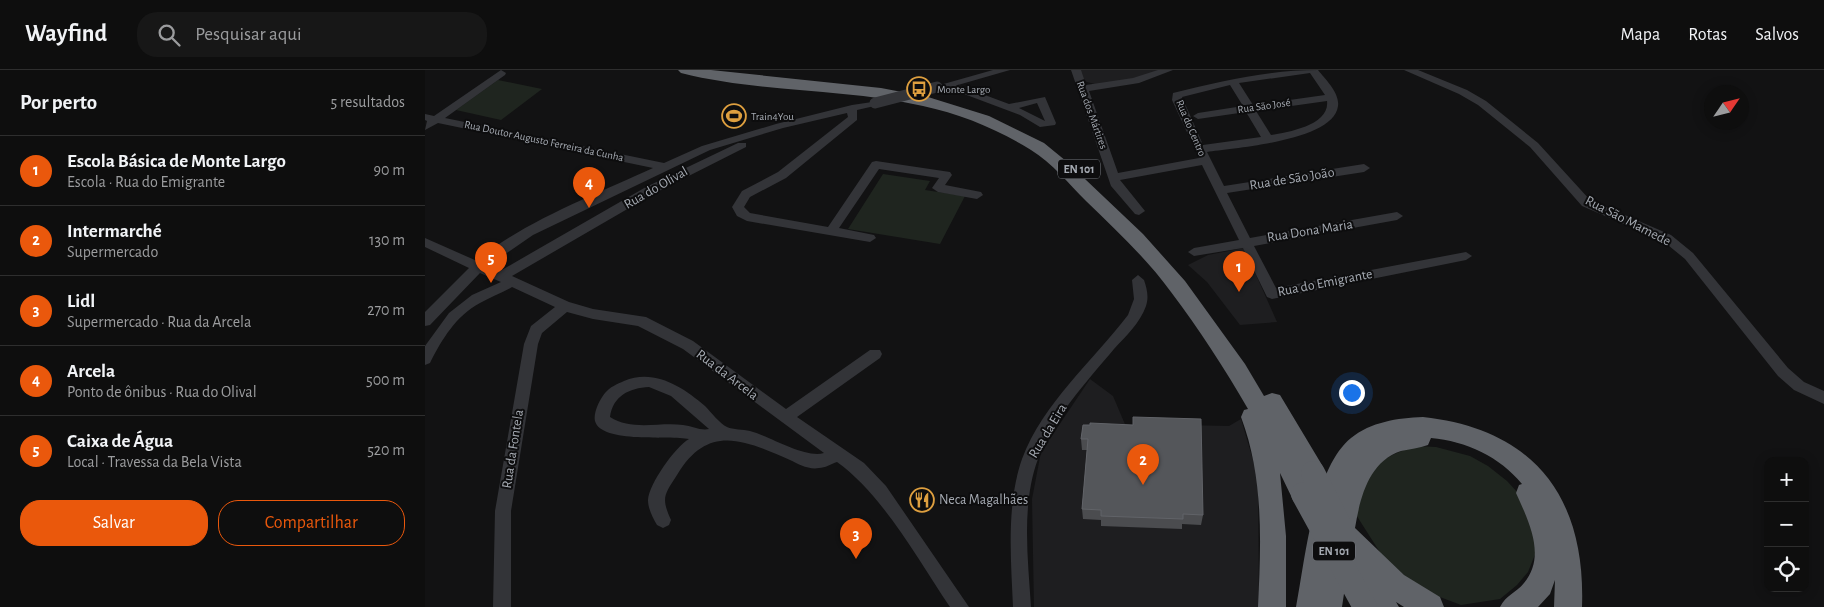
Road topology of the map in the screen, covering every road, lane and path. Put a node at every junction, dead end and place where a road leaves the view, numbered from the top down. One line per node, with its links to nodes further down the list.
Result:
1 (1005, 70): 10 (street)
2 (1076, 70): 11 (street, Rua dos Mártires)
3 (1168, 70): 11 (street)
4 (1313, 70): 9 (street); 12 (street)
5 (1409, 70): 44 (street, Rua São Mamede)
6 (679, 71): 8 (highway, EN 101)
7 (501, 73): 18 (street)
8 (717, 73): 43 (highway, EN 101); 49 (highway, EN 101)
9 (1233, 81): 16 (street); 22 (street, Rua do Centro)
10 (950, 84): 13 (street, bridge); 14 (street)
11 (1082, 89): 25 (street, Rua dos Mártires)
12 (1331, 97): 16 (street, Rua São José); 21 (street)
13 (875, 103): 15 (street)
14 (1009, 107)
15 (852, 108): 20 (street); 30 (street)
16 (1249, 109): 17 (street, Rua São José); 21 (street)
17 (1197, 116)
18 (430, 118): 19 (street); 23 (street, Rua Doutor Augusto Ferreira da Cunha)
19 (425, 127)
20 (758, 132): 23 (street); 37 (street, Rua do Olival)
21 (1267, 138): 22 (street)
22 (1203, 155): 25 (street); 26 (street, Rua do Emigrante)
23 (664, 166): 36 (street)
24 (1364, 168): 26 (street, Rua de São João)
25 (1114, 176): 28 (street, Rua dos Mártires)
26 (1220, 190): 32 (street, Rua do Emigrante)
27 (977, 195): 30 (street)
28 (1139, 211)
29 (1397, 216): 32 (street, Rua Dona Maria)
30 (831, 231): 31 (street)
31 (870, 238)
32 (1246, 241): 34 (street, Rua Dona Maria); 35 (street, Rua do Emigrante)
33 (425, 242): 36 (street, Rua da Arcela)
34 (1194, 252)
35 (1465, 256)
36 (479, 266): 37 (street, Rua da Arcela); 40 (street)
37 (507, 279): 39 (street, Rua da Arcela); 42 (street, Rua do Olival)
38 (1138, 280): 54 (street, Rua da Eira)
39 (565, 306): 45 (street, Rua da Arcela); 52 (street, Rua da Fontela)
40 (425, 321)
41 (875, 354): 45 (street)
42 (425, 359)
43 (1237, 370): 49 (highway, EN 101); 55 (highway)
44 (1824, 398)
45 (786, 418): 48 (street, Rua da Arcela)
46 (722, 432): 47 (street); 47 (street); 48 (street)
47 (705, 437): 50 (street)
48 (840, 454): 53 (street, Rua da Arcela)
49 (1308, 484): 51 (highway, EN 101, bridge); 51 (highway, EN 101, bridge)
50 (663, 520)
51 (1372, 588): 58 (highway); 59 (highway)
52 (502, 607)
53 (960, 607)
54 (1022, 607)
55 (1272, 607)
56 (1310, 607): 61 (highway)
57 (1328, 607): 60 (highway)
58 (1385, 607)
59 (1430, 607)
60 (1514, 607)
61 (1568, 607)

